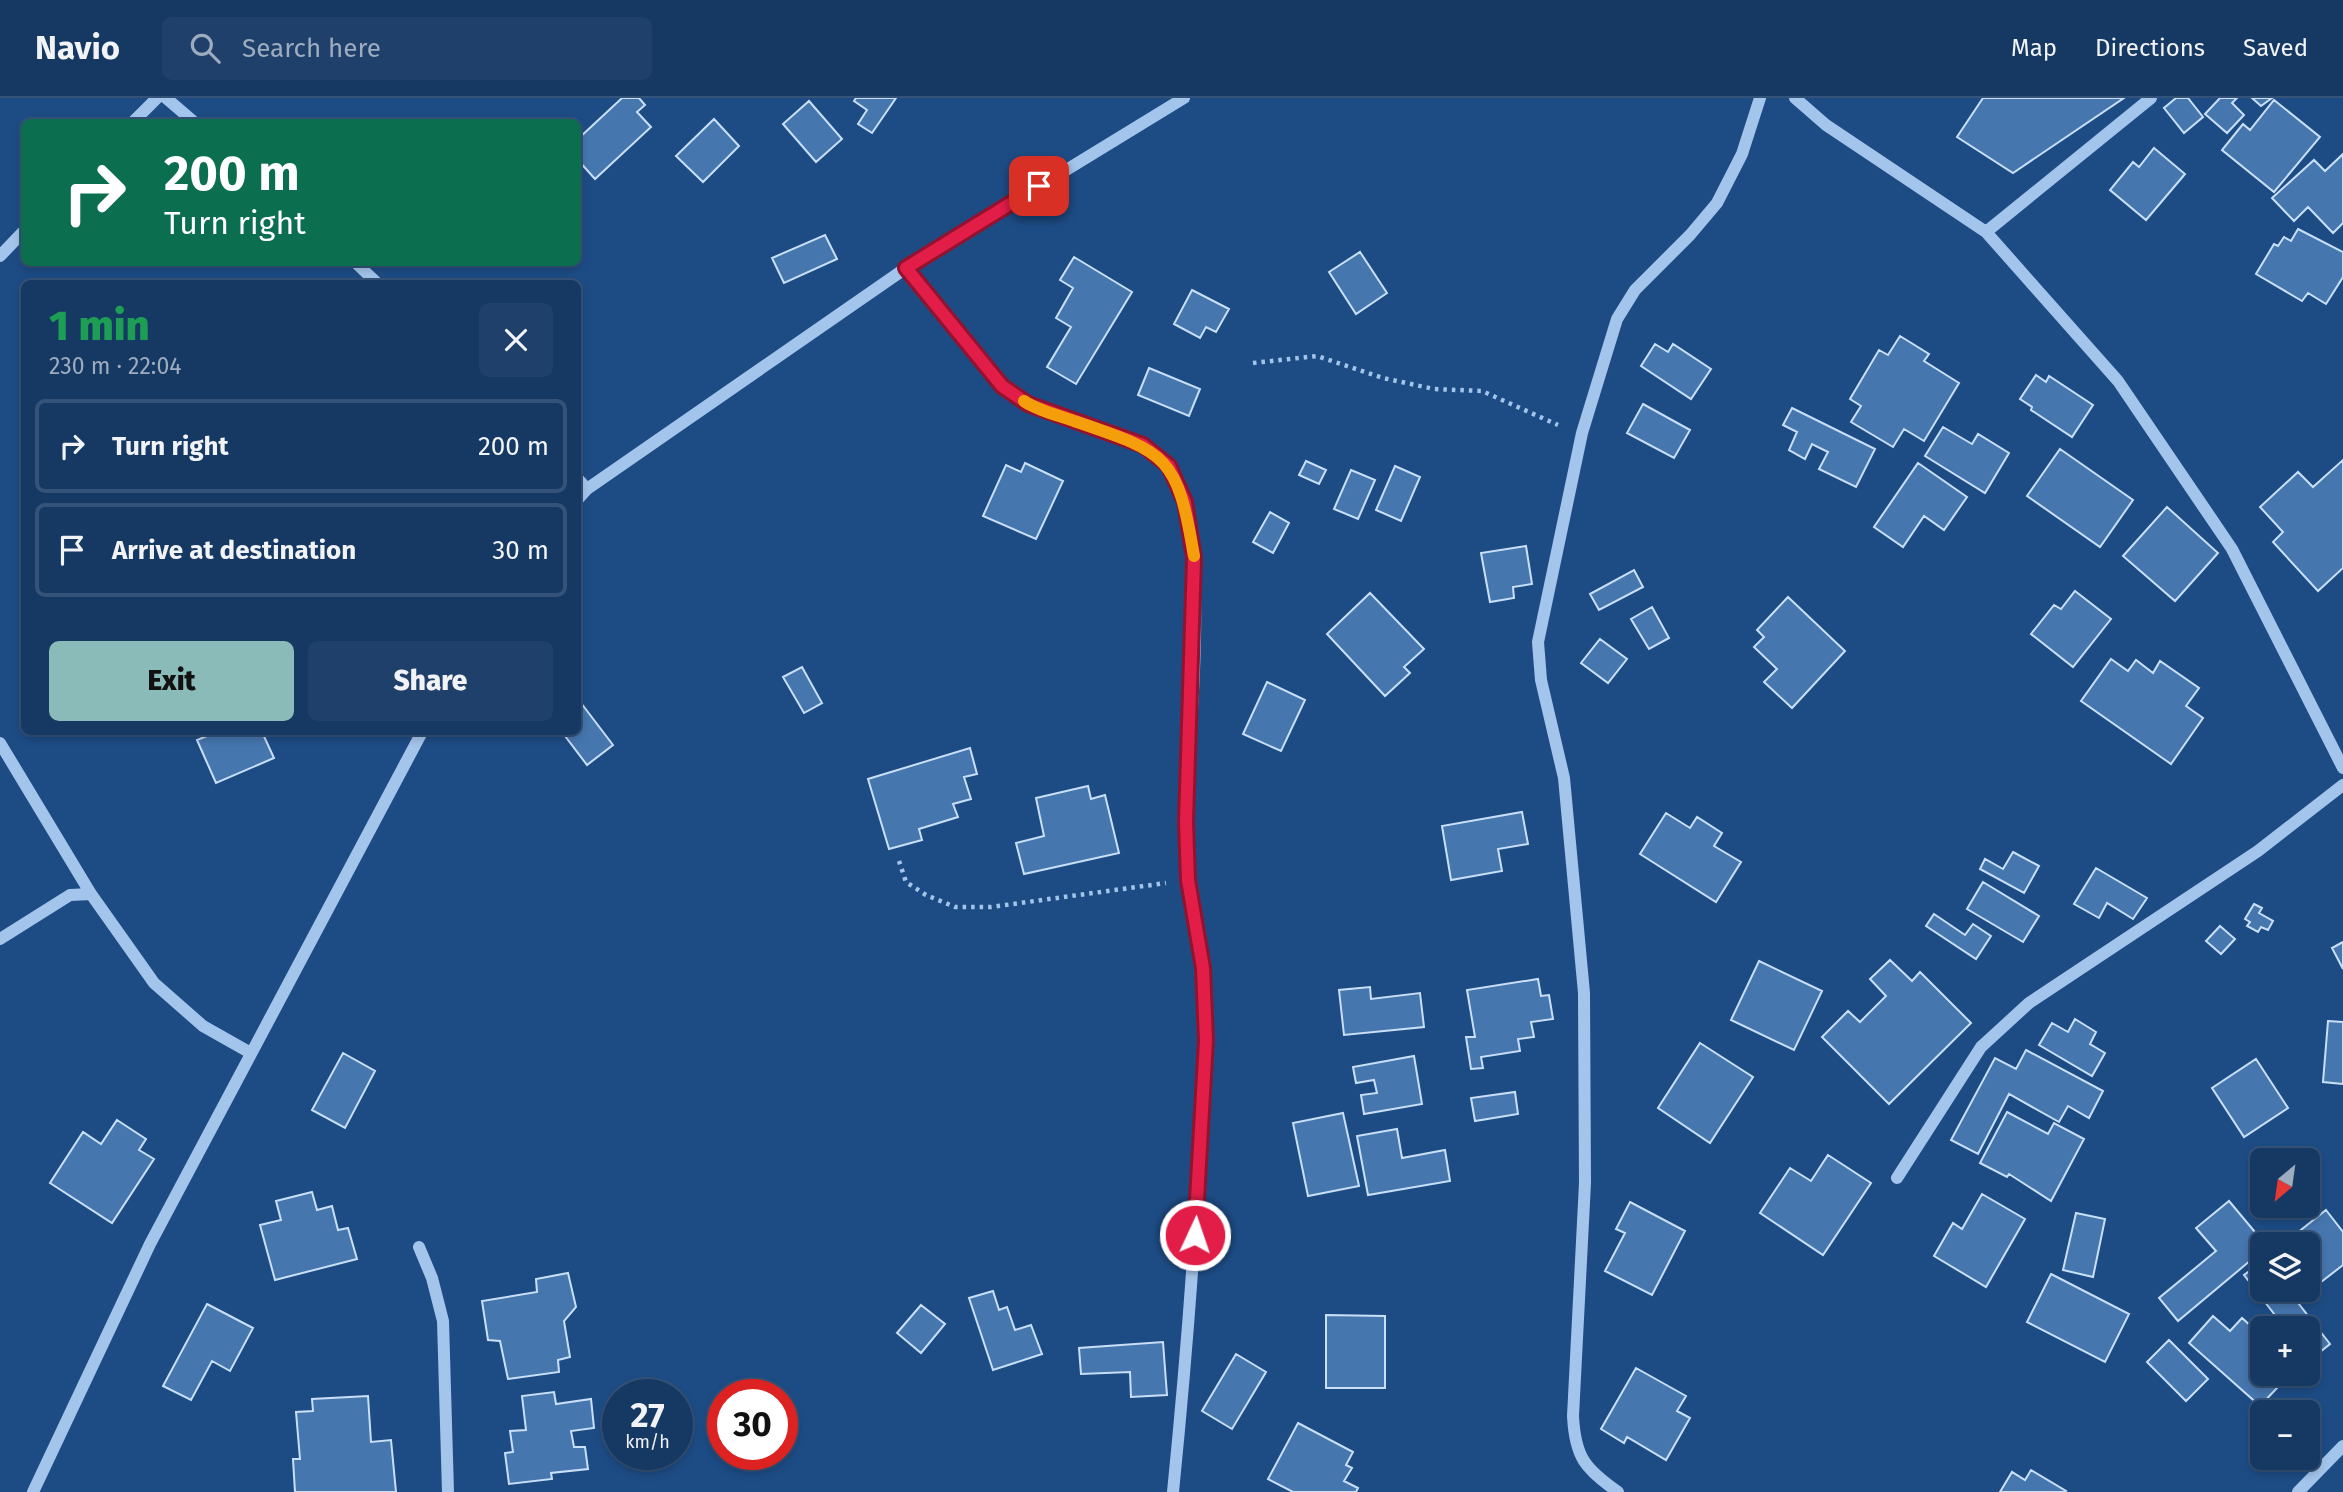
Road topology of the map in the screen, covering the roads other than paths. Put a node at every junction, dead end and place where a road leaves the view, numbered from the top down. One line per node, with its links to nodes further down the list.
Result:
1 (157, 98): 7 (street)
2 (166, 98): 8 (street)
3 (1184, 98): 13 (street)
4 (1760, 98): 29 (street)
5 (1795, 98): 9 (street)
6 (2151, 98): 9 (street)
7 (136, 119)
8 (190, 119)
9 (1986, 232): 18 (street)
10 (21, 234): 11 (street)
11 (0, 256)
12 (359, 266): 14 (street)
13 (906, 268): 15 (street); 28 (street)
14 (374, 280)
15 (582, 494)
16 (421, 735): 22 (street)
17 (0, 743): 20 (street)
18 (2343, 768)
19 (2343, 785): 23 (street)
20 (91, 894): 21 (street); 22 (street)
21 (0, 939)
22 (249, 1052): 26 (street)
23 (1897, 1178)
24 (419, 1247): 27 (street)
25 (2343, 1446): 30 (street)
26 (33, 1492)
27 (448, 1492)
28 (1173, 1492)
29 (1618, 1492)
30 (2298, 1492)

